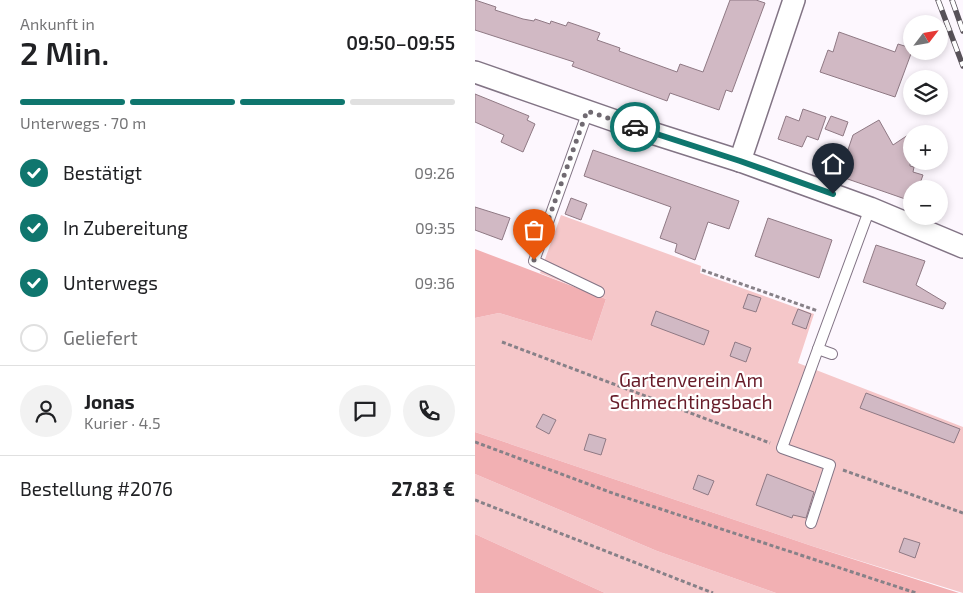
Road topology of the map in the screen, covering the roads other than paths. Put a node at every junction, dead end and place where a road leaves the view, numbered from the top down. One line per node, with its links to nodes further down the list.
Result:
1 (794, 0): 4 (street)
2 (475, 72): 3 (street)
3 (587, 111): 4 (street); 7 (lane)
4 (740, 161): 5 (street)
5 (870, 208): 6 (street); 8 (lane)
6 (963, 247)
7 (599, 292)
8 (818, 349): 9 (lane); 10 (lane)
9 (832, 354)
10 (811, 523)

